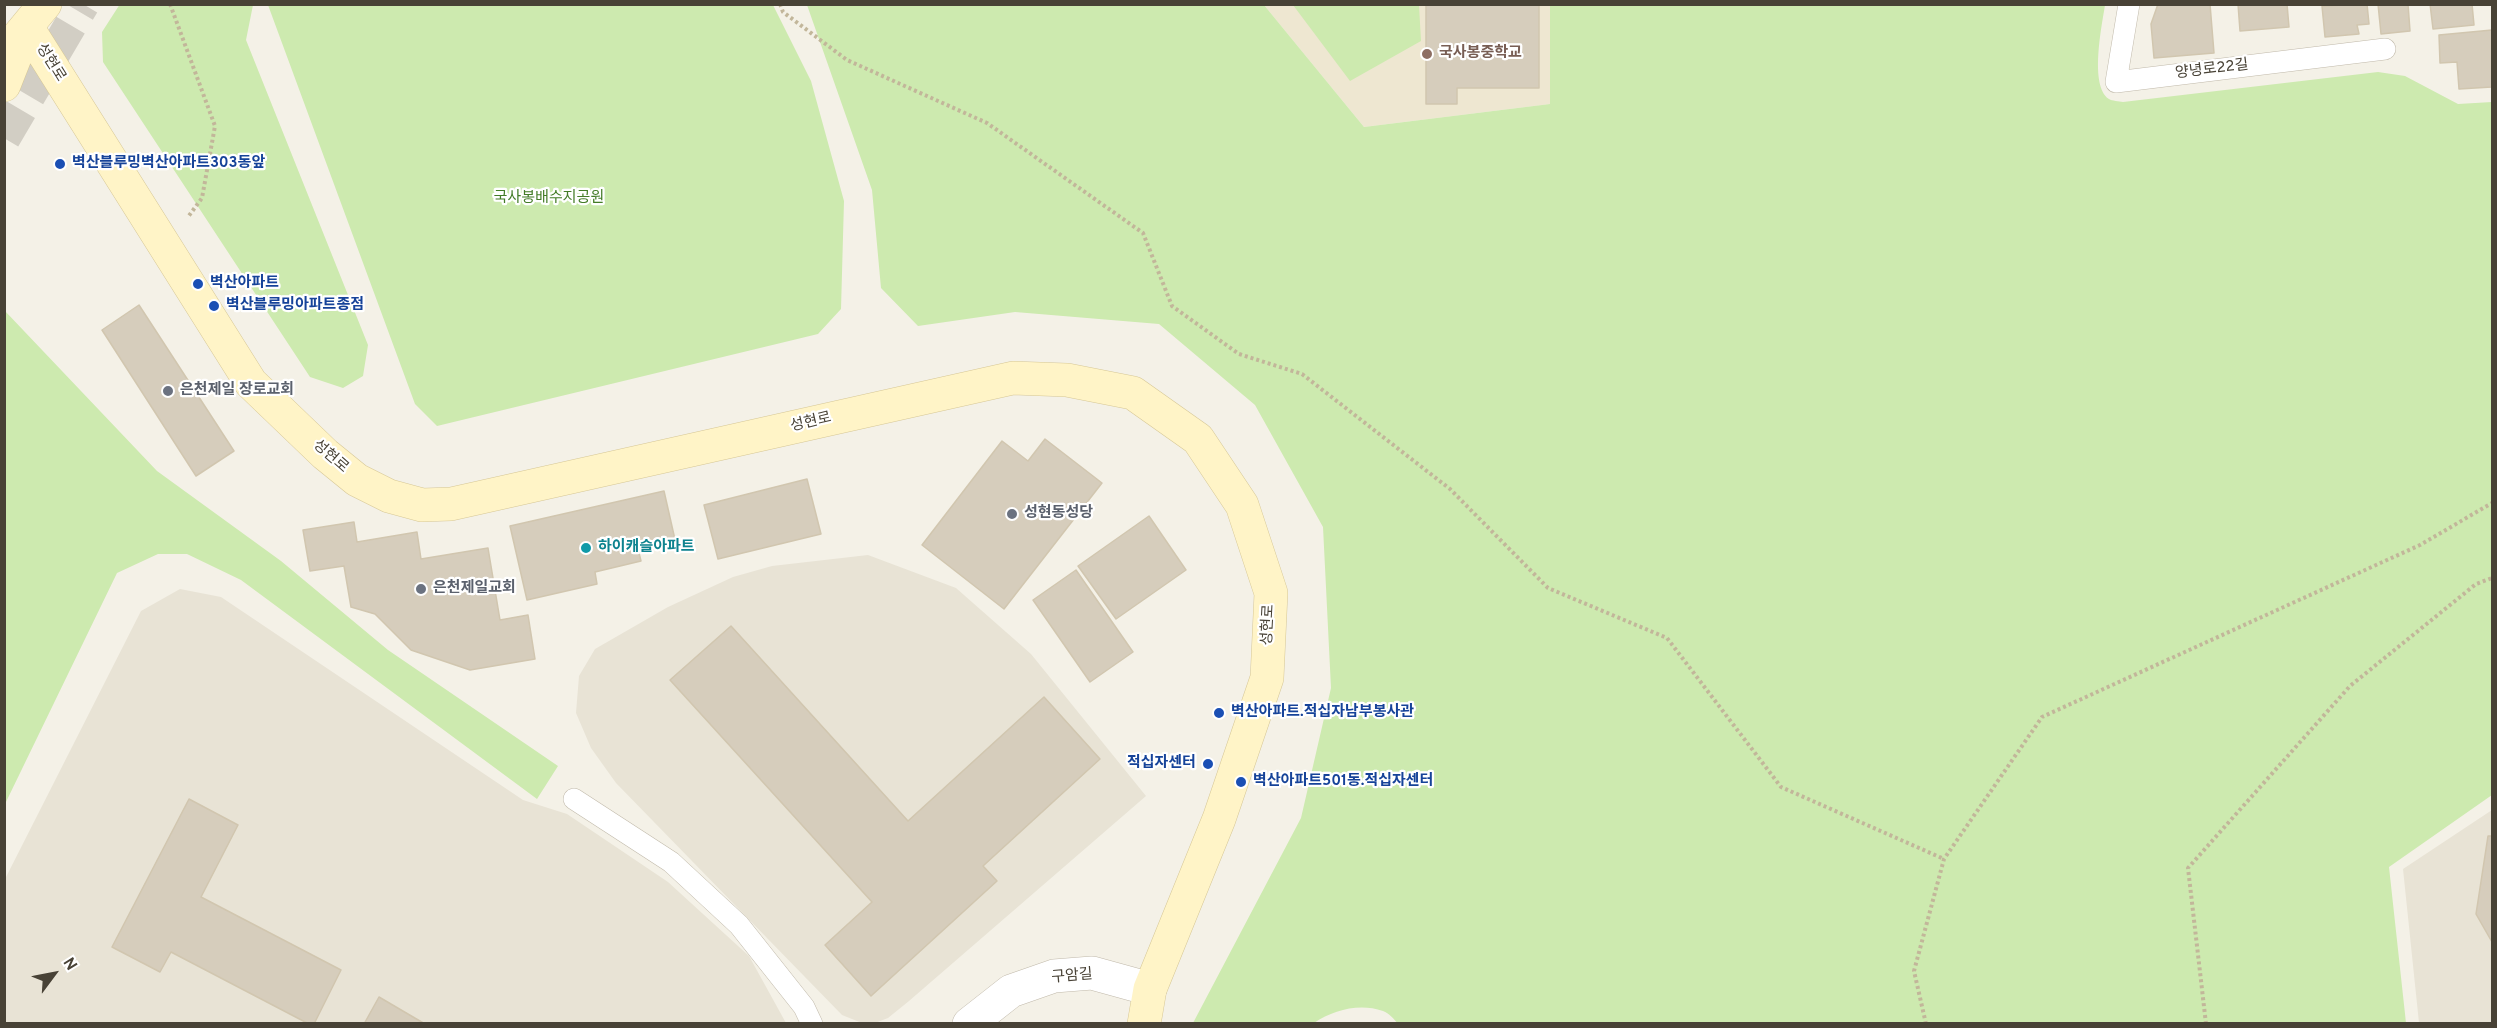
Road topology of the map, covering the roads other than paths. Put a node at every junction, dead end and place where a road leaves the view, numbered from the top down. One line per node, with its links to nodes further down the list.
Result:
1 (2129, 4): 3 (lane, 양녕로22길)
2 (36, 16): 4 (street); 5 (street); 7 (street, 성현로)
3 (2385, 49)
4 (4, 51)
5 (4, 85)
6 (574, 800): 8 (lane)
7 (1150, 989): 9 (street, 구암길); 10 (street, 성현로)
8 (812, 1023)
9 (969, 1023)
10 (1144, 1023)

